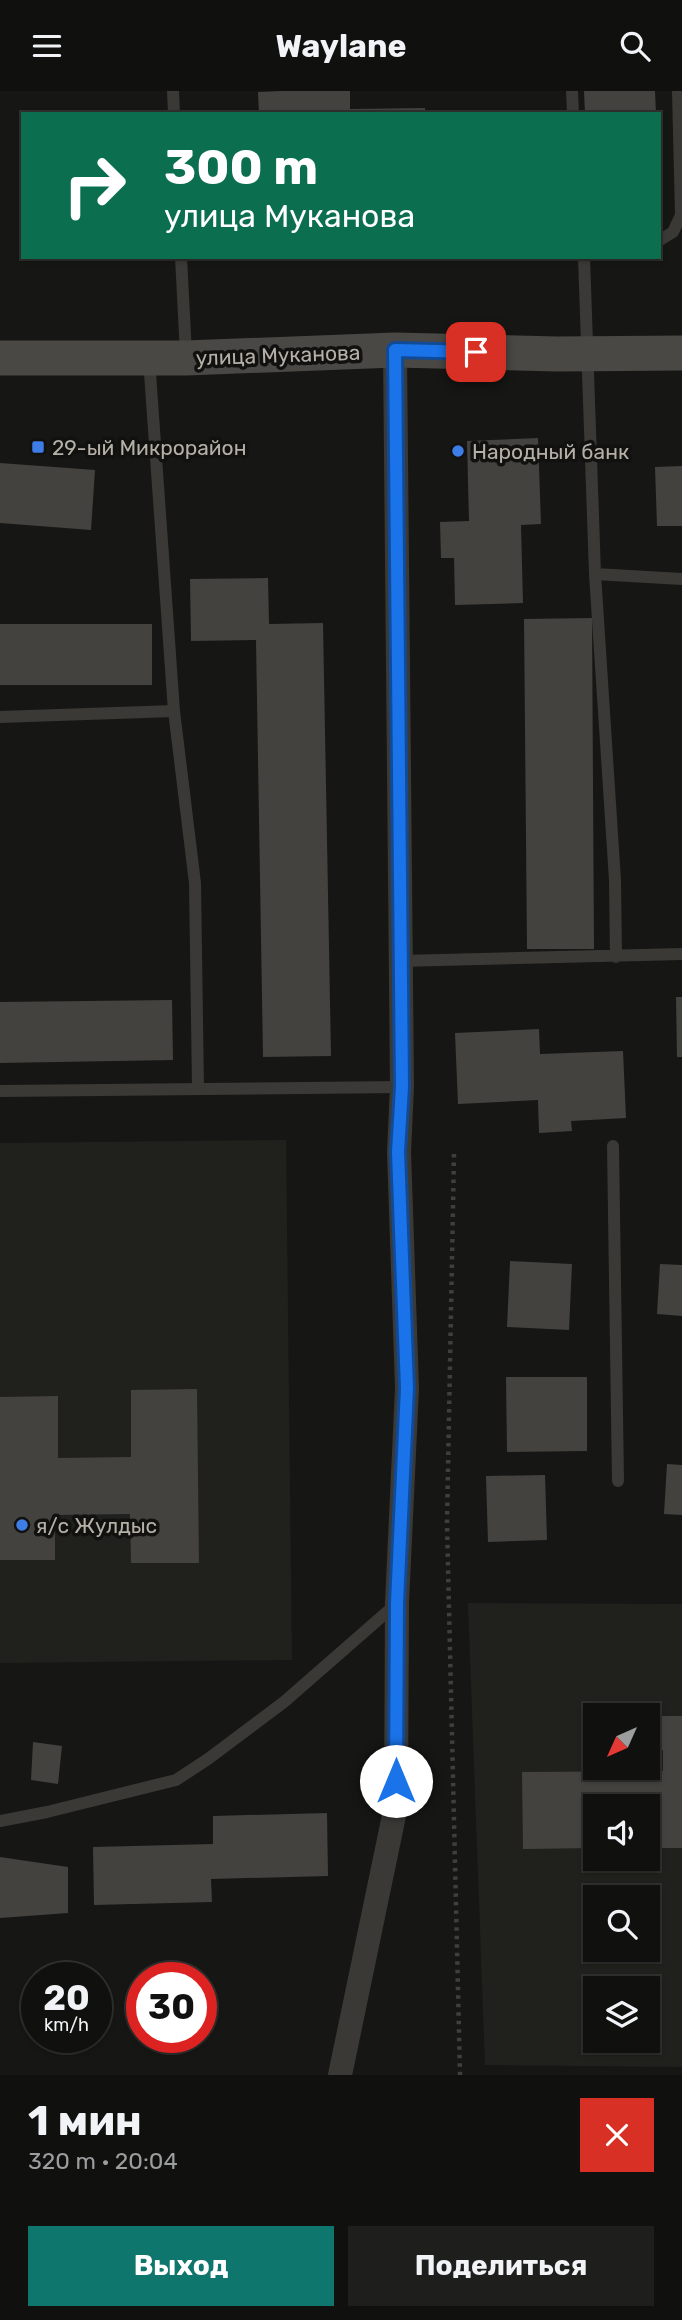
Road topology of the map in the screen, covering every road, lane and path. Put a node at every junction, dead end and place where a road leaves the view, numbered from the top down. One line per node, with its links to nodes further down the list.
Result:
1 (173, 91): 4 (lane)
2 (572, 91): 5 (lane)
3 (678, 91): 6 (lane)
4 (174, 112)
5 (573, 112)
6 (661, 239)
7 (181, 259): 14 (lane)
8 (584, 259): 10 (lane)
9 (395, 350): 10 (main road, улица Муканова); 14 (main road, улица Муканова); 21 (street)
10 (586, 353): 11 (main road, улица Муканова); 15 (lane)
11 (682, 353)
12 (0, 358): 13 (main road, улица Муканова)
13 (149, 358): 14 (main road, улица Муканова); 17 (lane)
14 (186, 358)
15 (595, 574): 16 (lane); 20 (lane)
16 (682, 579)
17 (174, 711): 18 (lane); 23 (lane)
18 (0, 717)
19 (682, 954): 20 (lane)
20 (616, 957): 21 (lane)
21 (400, 961): 22 (street)
22 (402, 1087): 23 (lane); 28 (street)
23 (198, 1088): 24 (lane)
24 (0, 1091)
25 (613, 1146): 27 (lane)
26 (454, 1154): 31 (path)
27 (618, 1481)
28 (397, 1603): 29 (lane); 30 (street)
29 (0, 1822)
30 (340, 2075)
31 (460, 2075)

